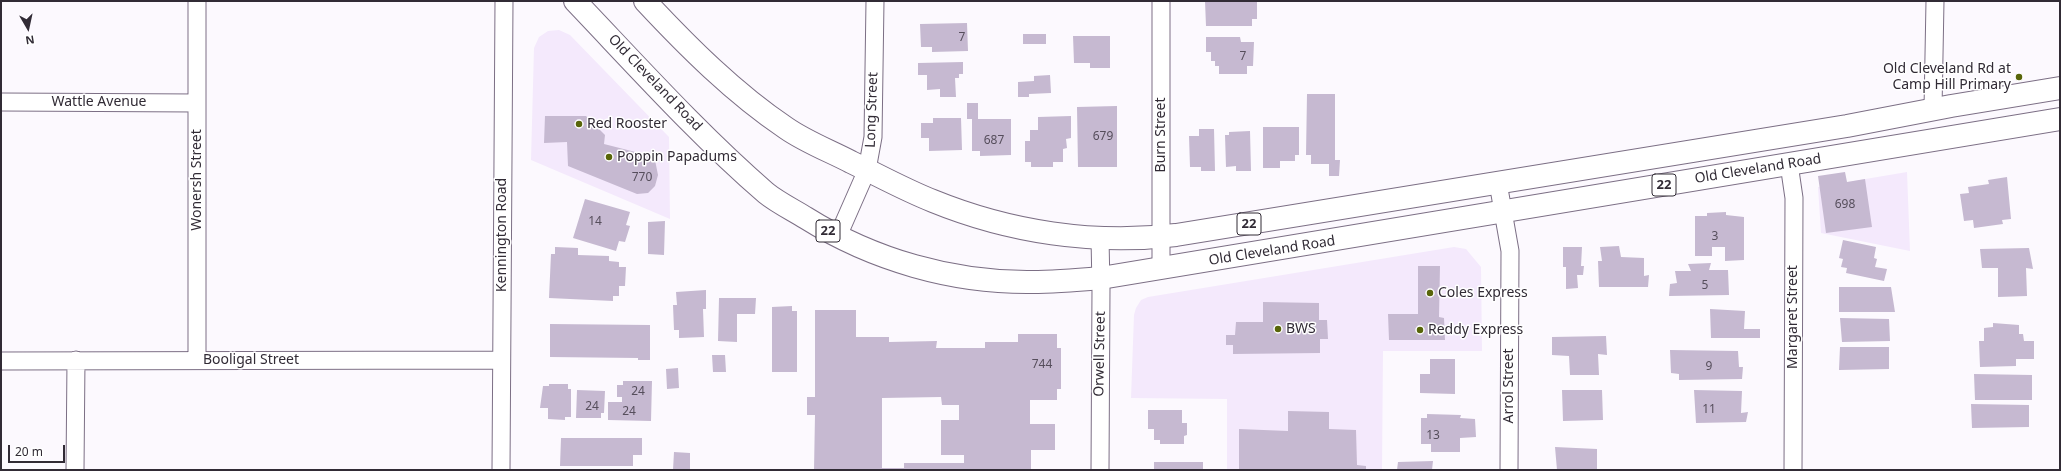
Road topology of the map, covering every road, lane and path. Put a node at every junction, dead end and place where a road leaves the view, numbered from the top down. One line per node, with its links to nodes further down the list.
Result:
1 (197, 1): 10 (street, Wonersh Street)
2 (504, 1): 24 (street, Kennington Road)
3 (575, 1): 17 (highway, Old Cleveland Road / 22)
4 (645, 1): 14 (highway, Old Cleveland Road / 22)
5 (874, 1): 14 (street, Long Street)
6 (1161, 1): 18 (street, Burn Street)
7 (1935, 1): 11 (street)
8 (2060, 88): 11 (highway, Old Cleveland Road / 22)
9 (1, 102): 10 (street, Wattle Avenue)
10 (197, 102): 23 (street, Wonersh Street)
11 (1933, 109): 15 (highway, Old Cleveland Road / 22)
12 (2060, 119): 13 (highway, Old Cleveland Road / 22)
13 (1789, 164): 16 (highway, Old Cleveland Road / 22); 30 (street, Margaret Street)
14 (867, 170): 17 (street, Long Street); 19 (highway, Old Cleveland Road / 22)
15 (1498, 183): 16 (street, Arrol Street); 18 (highway, Old Cleveland Road / 22)
16 (1504, 212): 20 (highway, Old Cleveland Road / 22); 29 (street, Arrol Street)
17 (838, 236): 21 (highway, Old Cleveland Road / 22)
18 (1161, 237): 19 (highway, Old Cleveland Road / 22); 20 (street, Burn Street)
19 (1100, 238): 21 (street, Orwell Street)
20 (1161, 268): 21 (highway, Old Cleveland Road / 22)
21 (1101, 278): 28 (street, Orwell Street)
22 (76, 360): 23 (street, Booligal Street); 25 (street, Booligal Street); 26 (street)
23 (197, 360): 24 (street, Booligal Street)
24 (501, 360): 27 (street, Kennington Road)
25 (1, 361)
26 (75, 470)
27 (501, 470)
28 (1100, 470)
29 (1509, 470)
30 (1793, 470)

